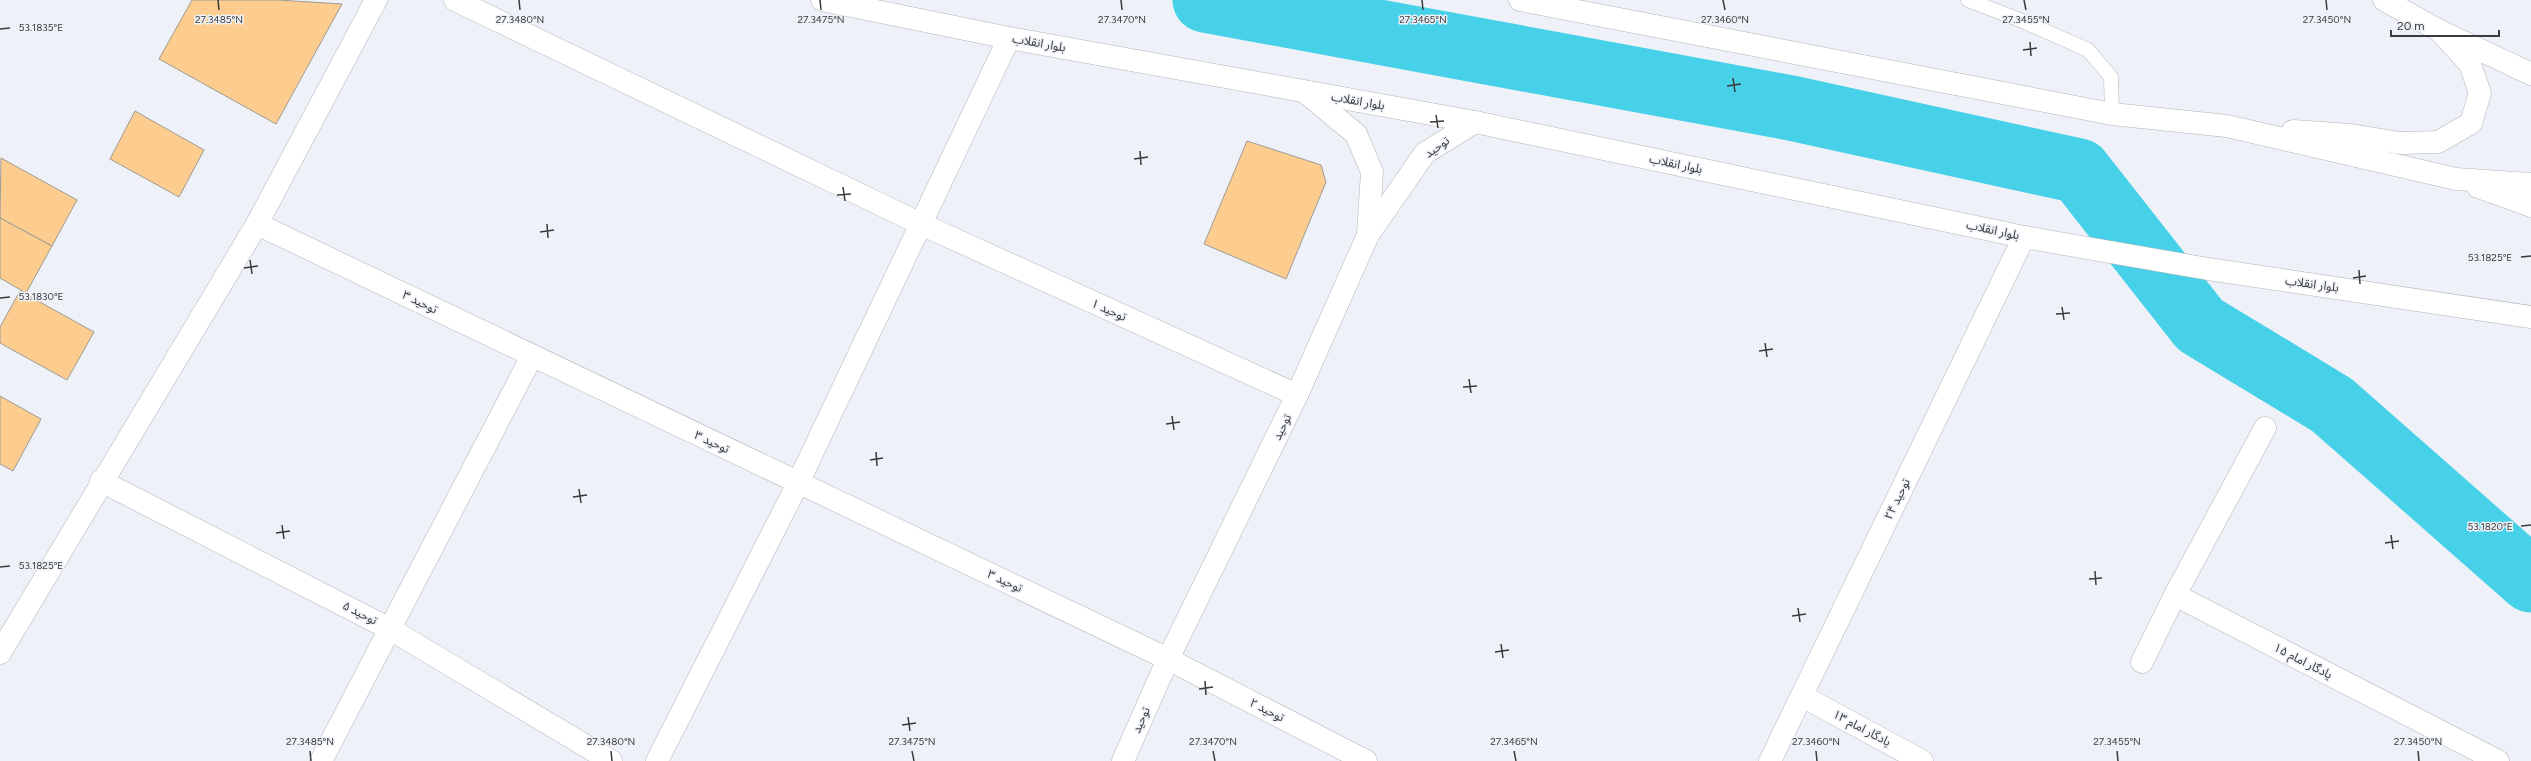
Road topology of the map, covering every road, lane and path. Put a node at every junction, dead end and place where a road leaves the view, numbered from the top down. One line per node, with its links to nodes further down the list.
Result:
1 (376, 0): 17 (street)
2 (455, 0): 18 (street, توحید ۱)
3 (822, 0): 8 (street, بلوار انقلاب)
4 (1520, 0): 11 (street)
5 (1968, 0): 11 (lane)
6 (2384, 0): 7 (street)
7 (2440, 31): 9 (street); 13 (street)
8 (1009, 38): 10 (street, بلوار انقلاب); 18 (street)
9 (2531, 74)
10 (1304, 91): 12 (street, بلوار انقلاب); 19 (street)
11 (2112, 114): 13 (street)
12 (1475, 122): 19 (street, توحید); 20 (street, بلوار انقلاب)
13 (2227, 126): 14 (street)
14 (2456, 179): 15 (street); 16 (street)
15 (2531, 184)
16 (2531, 206)
17 (257, 224): 22 (street, توحید ۳); 25 (street)
18 (920, 224): 23 (street, توحید ۱); 26 (street)
19 (1368, 235): 23 (street, توحید)
20 (2024, 237): 21 (street, بلوار انقلاب); 32 (street, توحید ۲۴)
21 (2527, 314)
22 (532, 356): 26 (street, توحید ۳); 28 (street)
23 (1297, 395): 30 (street, توحید)
24 (2265, 428): 27 (street)
25 (101, 481): 28 (street, توحید ۵); 29 (street)
26 (798, 483): 30 (street, توحید ۳); 35 (street)
27 (2174, 594): 31 (street); 40 (street, یادگار امام ۱۵)
28 (390, 629): 33 (street); 34 (street, توحید ۵)
29 (0, 653)
30 (1168, 659): 36 (street, توحید); 37 (street, توحید ۲)
31 (2142, 662)
32 (1802, 696): 38 (street, توحید ۲۴); 39 (street, یادگار امام ۱۳)
33 (321, 761)
34 (611, 761)
35 (657, 761)
36 (1123, 761)
37 (1366, 761)
38 (1770, 761)
39 (1922, 761)
40 (2498, 761)

